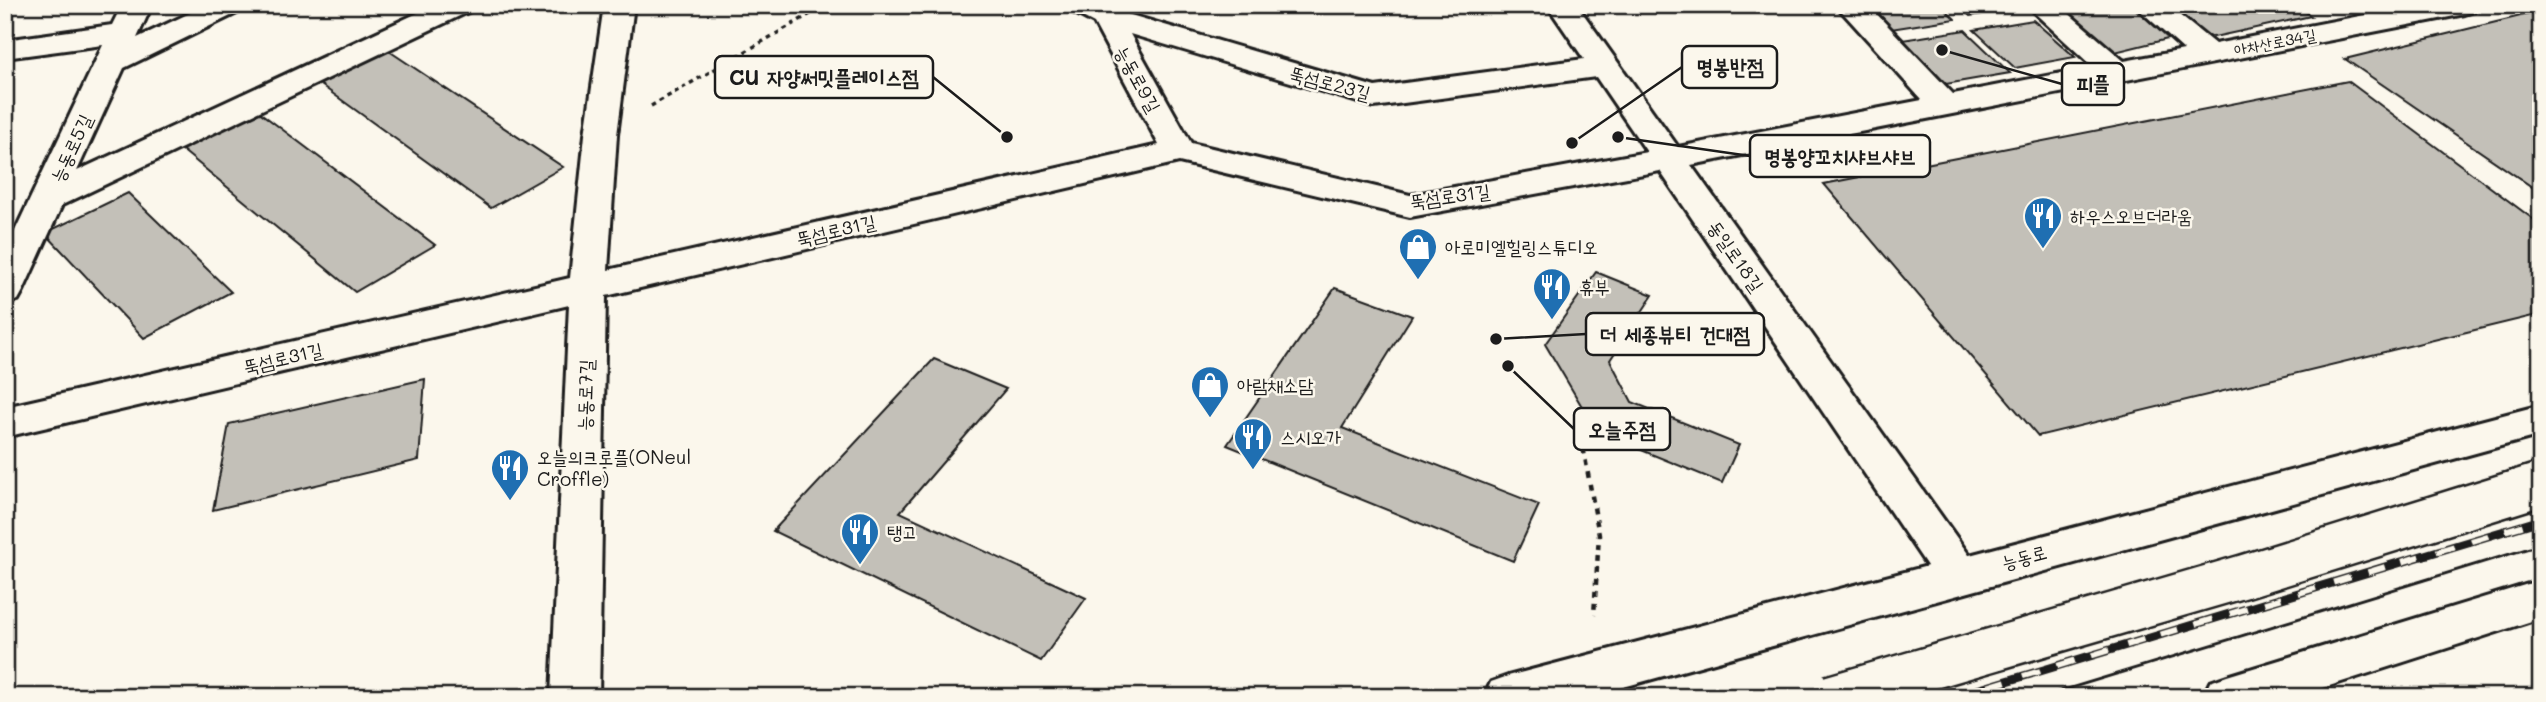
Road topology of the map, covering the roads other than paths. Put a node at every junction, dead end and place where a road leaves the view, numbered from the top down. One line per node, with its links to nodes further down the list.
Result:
1 (231, 5): 10 (main road)
2 (460, 5): 18 (main road)
3 (619, 5): 19 (main road, 능동로7길)
4 (1562, 5): 13 (main road, 동일로18길)
5 (1851, 5): 15 (main road)
6 (2041, 5): 14 (main road)
7 (2148, 5): 12 (main road, 아차산로34길)
8 (2466, 5): 12 (main road, 아차산로34길)
9 (1101, 8): 13 (main road, 뚝섬로23길); 16 (main road, 능동로9길)
10 (124, 34): 11 (main road); 18 (main road, 능동로5길)
11 (5, 49)
12 (2209, 55): 14 (main road, 아차산로34길)
13 (1604, 66): 17 (main road, 동일로18길)
14 (2117, 72): 15 (main road, 아차산로34길)
15 (1946, 106): 17 (main road, 아차산로34길)
16 (1179, 151): 17 (main road, 뚝섬로31길); 19 (main road, 뚝섬로31길)
17 (1669, 159): 25 (main road, 동일로18길)
18 (48, 198): 20 (main road, 능동로5길)
19 (588, 287): 22 (main road, 뚝섬로31길); 27 (main road, 능동로7길)
20 (5, 291)
21 (2541, 420): 25 (main road, 능동로)
22 (5, 422)
23 (2541, 485): 29 (main road, bridge)
24 (2541, 525): 30 (main road)
25 (1958, 575): 28 (main road, 능동로)
26 (2541, 599): 31 (main road)
27 (575, 697)
28 (1508, 697)
29 (1829, 697)
30 (1965, 697)
31 (2227, 697)

